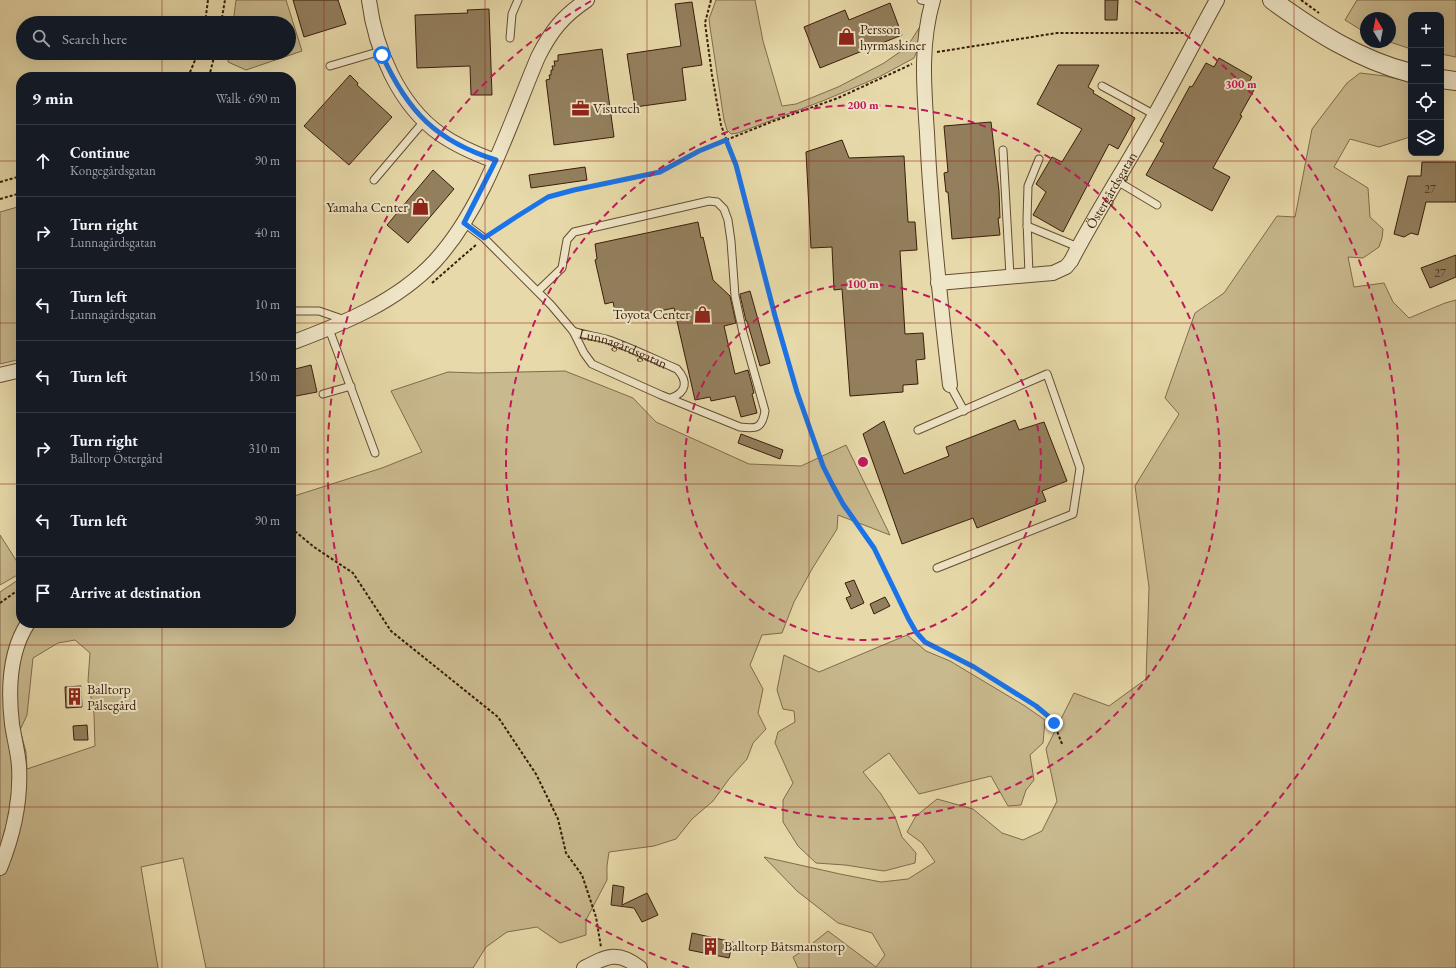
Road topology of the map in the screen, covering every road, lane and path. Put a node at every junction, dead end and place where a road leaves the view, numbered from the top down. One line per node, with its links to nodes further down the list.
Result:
1 (208, 0): 10 (path)
2 (225, 0): 11 (path)
3 (369, 0): 14 (street)
4 (518, 0): 13 (lane)
5 (711, 0): 27 (path)
6 (1218, 0): 12 (street, Östergårdsgatan)
7 (1272, 0): 21 (street)
8 (929, 1): 15 (street)
9 (579, 2): 30 (street)
10 (206, 16)
11 (223, 16)
12 (1196, 37): 15 (path); 25 (street, Östergårdsgatan)
13 (510, 38)
14 (380, 51): 18 (lane); 26 (street)
15 (924, 58): 27 (path); 44 (street)
16 (195, 60): 19 (path)
17 (214, 60): 20 (path)
18 (330, 66)
19 (190, 72)
20 (210, 72)
21 (1408, 72)
22 (1444, 79): 23 (street)
23 (1456, 81)
24 (1102, 86): 25 (lane)
25 (1155, 115): 33 (street, Östergårdsgatan)
26 (425, 120): 30 (street); 32 (lane)
27 (726, 140): 40 (path); 66 (path)
28 (1003, 150): 43 (lane)
29 (1039, 159): 39 (lane)
30 (496, 160): 38 (street)
31 (16, 177): 34 (path)
32 (374, 180)
33 (1117, 181): 37 (lane); 41 (street, Östergårdsgatan)
34 (0, 182)
35 (16, 194): 36 (path)
36 (0, 199)
37 (1157, 205)
38 (464, 223): 40 (lane, Lunnagårdsgatan); 48 (street)
39 (1027, 226): 41 (lane); 42 (lane)
40 (484, 238): 45 (path); 46 (lane, Lunnagårdsgatan)
41 (1078, 247): 42 (street, Östergårdsgatan)
42 (1029, 275): 43 (street, Östergårdsgatan)
43 (1010, 276): 44 (street, Östergårdsgatan)
44 (938, 283): 54 (street)
45 (430, 284)
46 (538, 291): 50 (lane, Lunnagårdsgatan); 57 (lane)
47 (296, 311): 48 (lane)
48 (346, 320): 49 (street)
49 (329, 329): 51 (street); 55 (lane)
50 (573, 331): 57 (lane, Lunnagårdsgatan); 57 (lane, Lunnagårdsgatan)
51 (296, 341)
52 (16, 371): 53 (street)
53 (0, 375)
54 (950, 385): 58 (lane)
55 (351, 386): 56 (lane); 60 (lane)
56 (323, 394)
57 (672, 398)
58 (964, 411): 59 (lane); 62 (lane)
59 (918, 430)
60 (375, 453)
61 (296, 532): 68 (path)
62 (937, 568)
63 (16, 592): 64 (path)
64 (0, 604)
65 (25, 628): 67 (street)
66 (1062, 744)
67 (0, 868)
68 (603, 957): 69 (street); 70 (street)
69 (584, 968)
70 (640, 968)

